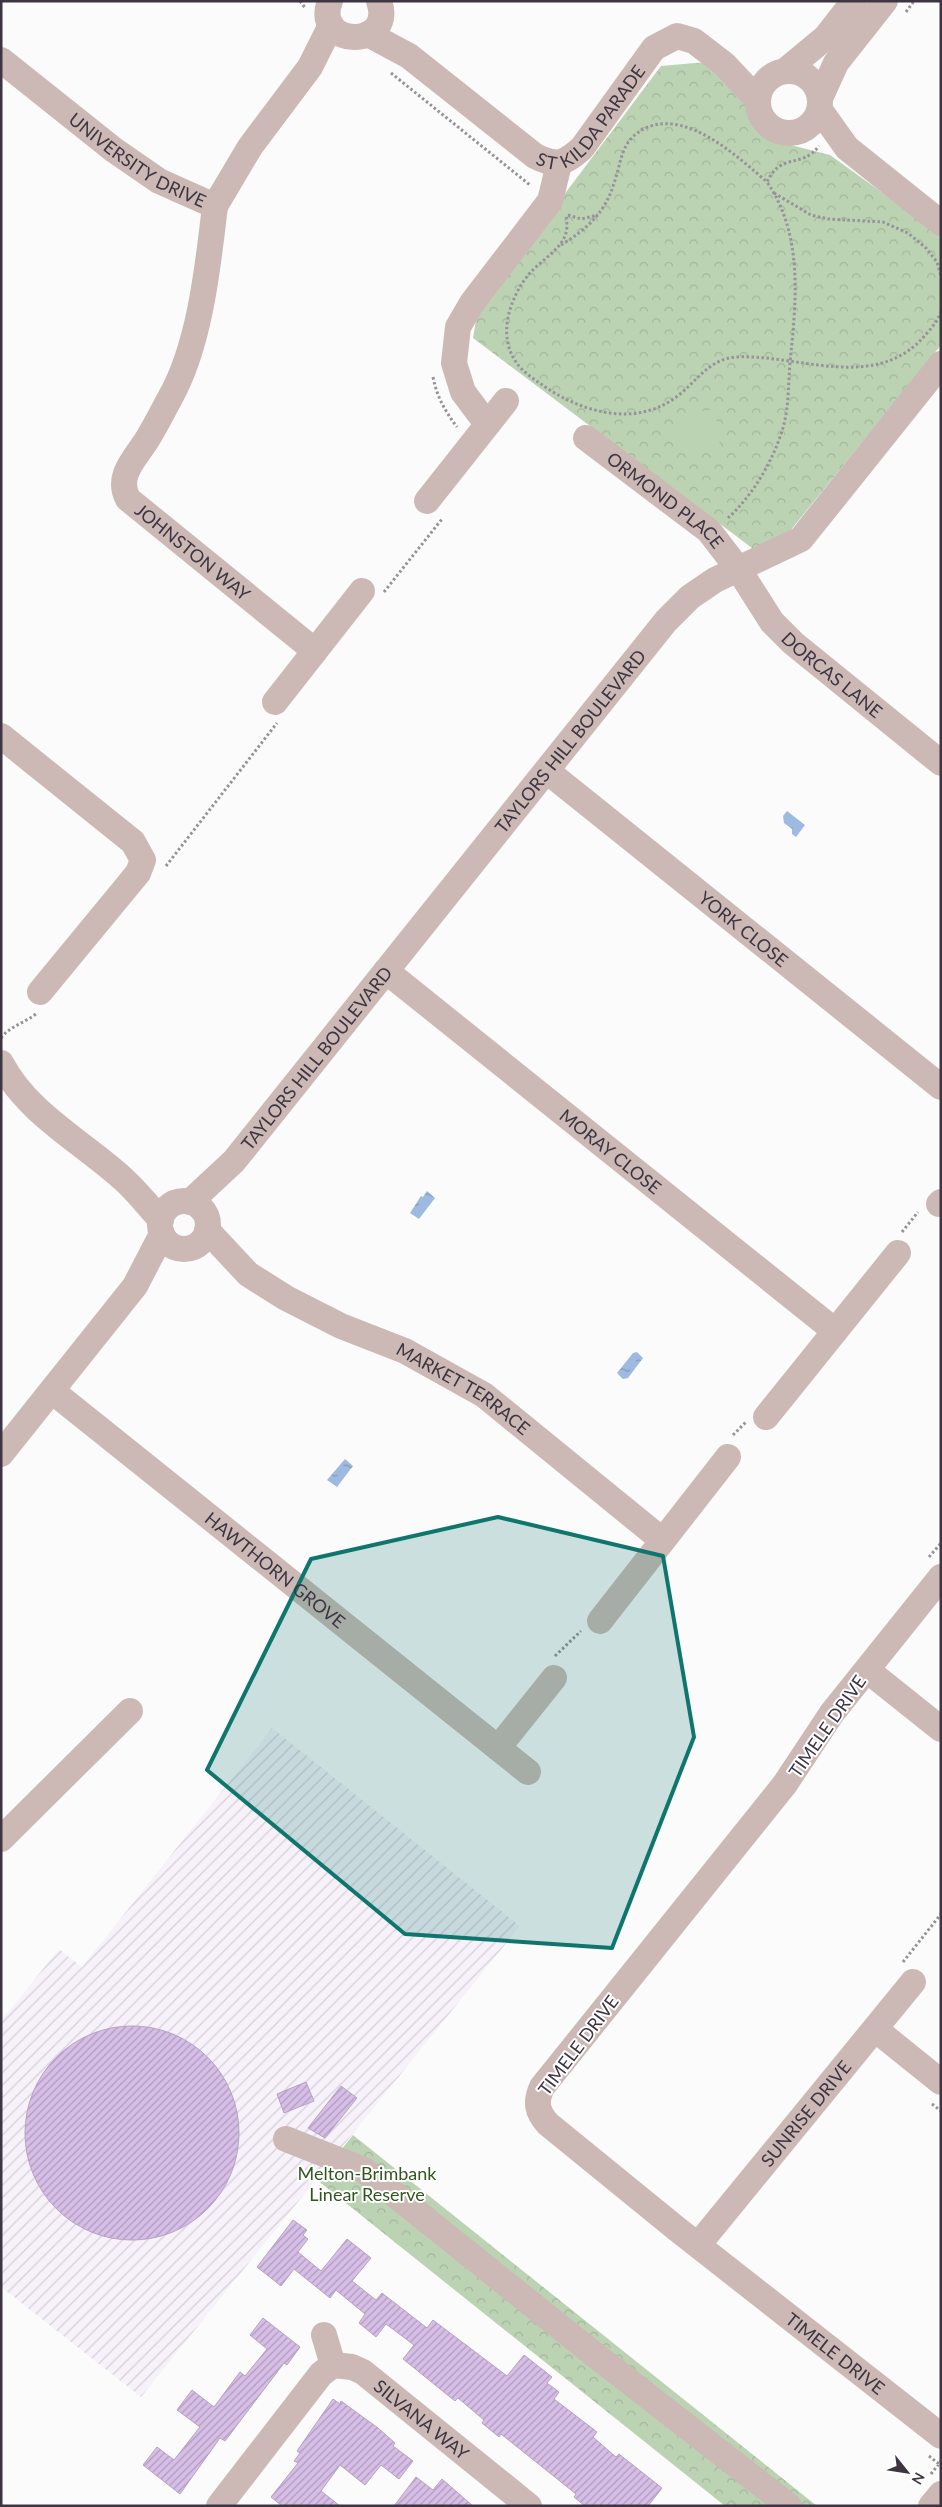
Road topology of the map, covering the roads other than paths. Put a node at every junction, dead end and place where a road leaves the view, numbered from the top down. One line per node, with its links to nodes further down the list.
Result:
1 (854, 1): 6 (street)
2 (885, 1): 8 (street)
3 (344, 15): 10 (street, ST KILDA PARADE); 11 (street, UNIVERSITY DRIVE)
4 (1, 60): 11 (street, UNIVERSITY DRIVE)
5 (724, 64): 6 (street, ST KILDA PARADE); 7 (street, ST KILDA PARADE); 10 (street, ST KILDA PARADE)
6 (779, 73): 7 (street); 8 (street, ST KILDA PARADE)
7 (758, 100): 9 (street)
8 (820, 103): 9 (street); 9 (street)
9 (823, 140): 12 (street)
10 (559, 164): 15 (street)
11 (215, 206): 20 (street, JOHNSTON WAY)
12 (941, 223)
13 (941, 364): 18 (street, TAYLORS HILL BOULEVARD)
14 (506, 401): 15 (street)
15 (487, 424): 17 (street)
16 (586, 438): 18 (street, ORMOND PLACE)
17 (427, 501)
18 (740, 570): 23 (street, DORCAS LANE); 24 (street, TAYLORS HILL BOULEVARD)
19 (362, 591): 20 (street)
20 (315, 651): 21 (street)
21 (275, 702)
22 (1, 736): 26 (street)
23 (941, 764)
24 (547, 771): 25 (street, TAYLORS HILL BOULEVARD); 29 (street, YORK CLOSE)
25 (386, 970): 31 (street, TAYLORS HILL BOULEVARD); 33 (street, MORAY CLOSE)
26 (40, 992)
27 (1, 1063): 30 (street)
28 (1, 1087): 30 (street)
29 (941, 1087)
30 (28, 1101): 31 (street, MARKET TERRACE)
31 (184, 1225): 34 (street, TAYLORS HILL BOULEVARD); 38 (street, MARKET TERRACE)
32 (898, 1253): 33 (street)
33 (836, 1331): 35 (street)
34 (52, 1391): 36 (street, TAYLORS HILL BOULEVARD); 45 (street, HAWTHORN GROVE)
35 (766, 1417)
36 (1, 1454)
37 (728, 1457): 38 (street)
38 (662, 1540): 40 (street)
39 (941, 1577): 42 (street, TIMELE DRIVE)
40 (600, 1621)
41 (551, 1670): 45 (street)
42 (866, 1670): 44 (street); 52 (street, TIMELE DRIVE)
43 (130, 1710): 47 (street)
44 (941, 1729)
45 (498, 1748): 46 (street, HAWTHORN GROVE)
46 (528, 1772)
47 (1, 1839)
48 (913, 1982): 49 (street, SUNRISE DRIVE)
49 (875, 2029): 50 (street); 52 (street, SUNRISE DRIVE)
50 (941, 2082)
51 (286, 2139): 59 (street)
52 (698, 2246): 55 (street, TIMELE DRIVE)
53 (324, 2335): 54 (street)
54 (333, 2365): 57 (street); 58 (street, SILVANA WAY)
55 (936, 2445)
56 (941, 2494): 60 (street)
57 (219, 2506)
58 (529, 2506)
59 (789, 2506)
60 (931, 2506)

